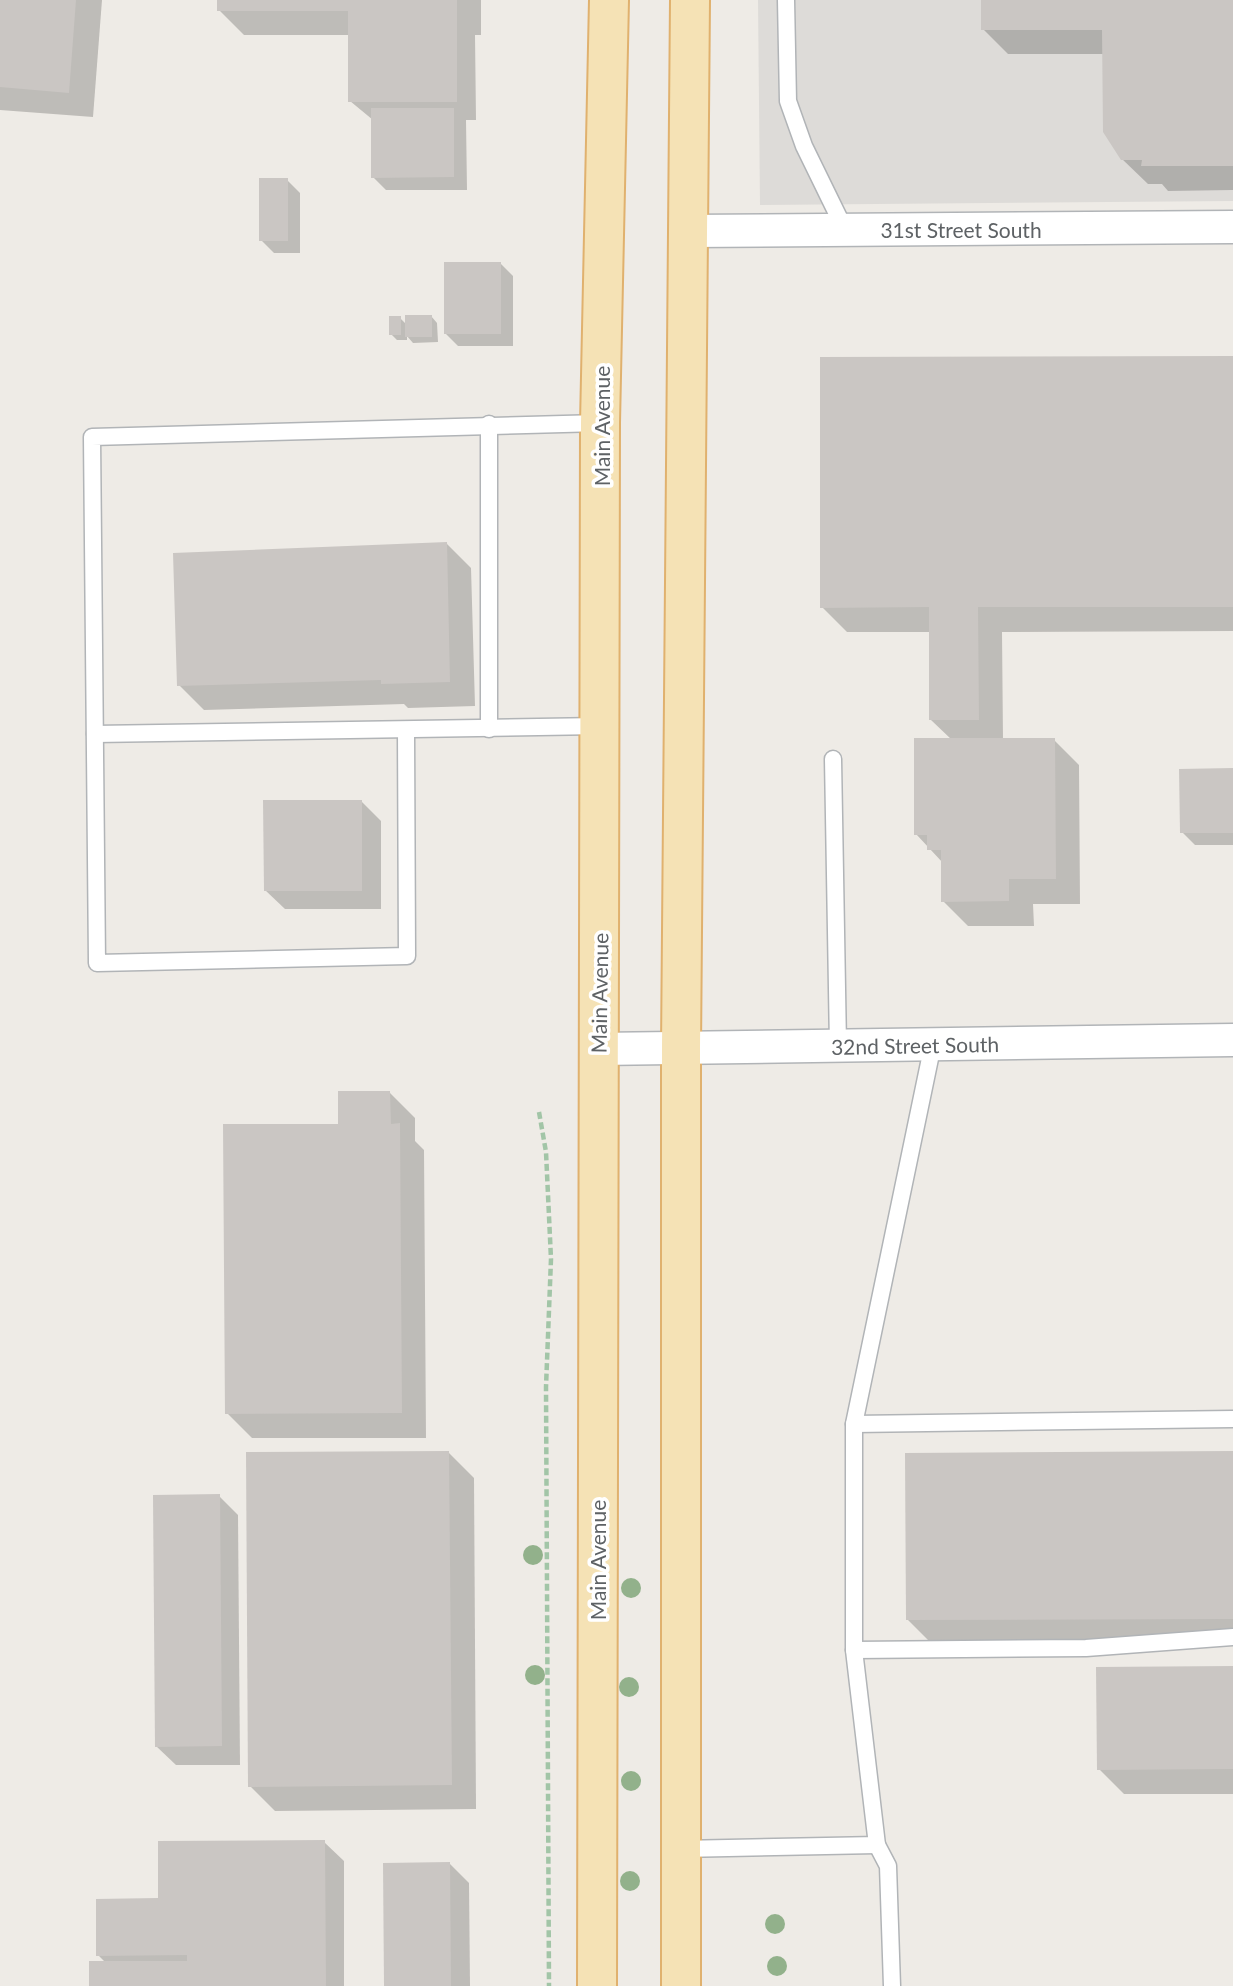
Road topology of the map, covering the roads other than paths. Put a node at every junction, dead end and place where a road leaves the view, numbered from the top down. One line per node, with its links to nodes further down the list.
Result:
1 (609, 0): 9 (main road, Main Avenue)
2 (667, 0): 5 (main road)
3 (690, 0): 5 (main road)
4 (786, 0): 7 (lane)
5 (689, 161): 8 (main road)
6 (1233, 227): 7 (street, 31st Street South)
7 (845, 230): 8 (street, 31st Street South)
8 (689, 231): 19 (main road)
9 (600, 423): 10 (lane); 11 (main road, Main Avenue)
10 (489, 424): 12 (lane); 14 (lane)
11 (602, 726): 12 (lane); 20 (main road, Main Avenue)
12 (489, 729): 13 (lane)
13 (406, 732): 14 (lane); 14 (lane)
14 (94, 734)
15 (833, 759): 18 (lane)
16 (1233, 1040): 17 (street, 32nd Street South)
17 (933, 1044): 18 (street, 32nd Street South); 22 (lane)
18 (838, 1046): 19 (street, 32nd Street South)
19 (681, 1048): 20 (street, 32nd Street South); 26 (main road)
20 (598, 1049): 27 (main road, Main Avenue)
21 (1233, 1419): 22 (lane)
22 (854, 1424): 24 (lane)
23 (1233, 1637): 24 (lane)
24 (854, 1650): 25 (lane)
25 (877, 1845): 26 (lane); 29 (lane)
26 (680, 1849): 28 (main road)
27 (597, 1986)
28 (681, 1986)
29 (892, 1986)

